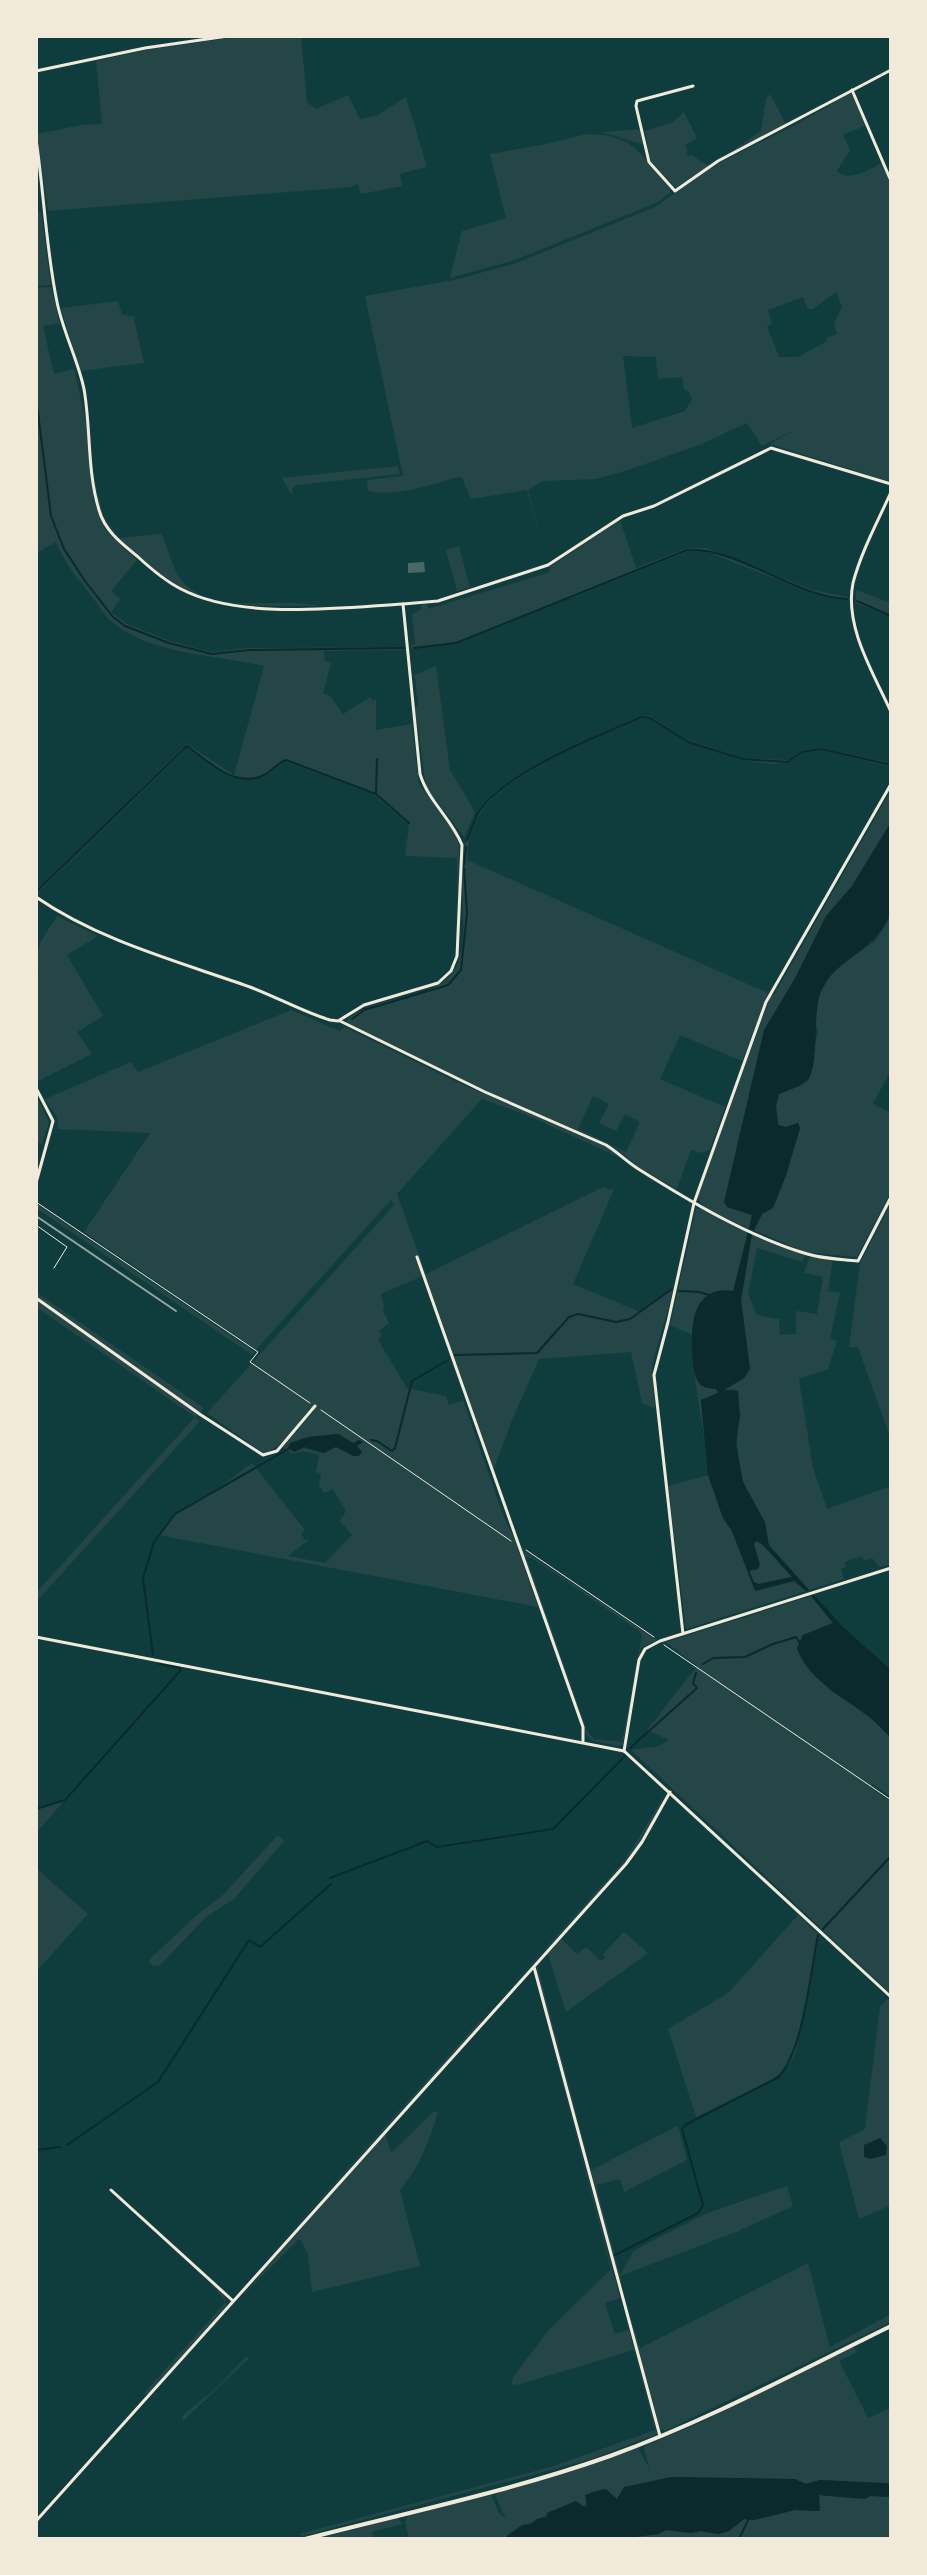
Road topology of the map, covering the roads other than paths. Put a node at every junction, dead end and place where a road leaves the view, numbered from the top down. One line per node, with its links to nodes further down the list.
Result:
1 (228, 36): 3 (street)
2 (891, 70): 5 (street)
3 (36, 71)
4 (693, 86): 5 (street)
5 (852, 90): 7 (street)
6 (36, 139): 10 (street)
7 (891, 181)
8 (891, 484): 10 (street)
9 (891, 492): 11 (street)
10 (403, 604): 14 (street)
11 (891, 712)
12 (891, 784): 18 (street)
13 (36, 897): 14 (street)
14 (338, 1021): 18 (street)
15 (36, 1088): 16 (street)
16 (36, 1183)
17 (891, 1197): 18 (street)
18 (694, 1203): 25 (street)
19 (36, 1225): 21 (lane)
20 (417, 1257): 27 (street)
21 (54, 1268)
22 (36, 1298): 23 (street)
23 (315, 1406)
24 (891, 1568): 25 (street)
25 (683, 1634): 28 (street)
26 (36, 1637): 27 (street)
27 (583, 1741): 28 (street)
28 (624, 1751): 29 (street)
29 (670, 1792): 30 (street); 31 (street)
30 (534, 1967): 33 (street); 35 (street)
31 (891, 1997)
32 (111, 2190): 33 (street)
33 (232, 2300): 36 (street)
34 (891, 2326): 35 (main road)
35 (660, 2436): 37 (main road)
36 (36, 2521)
37 (305, 2539)

